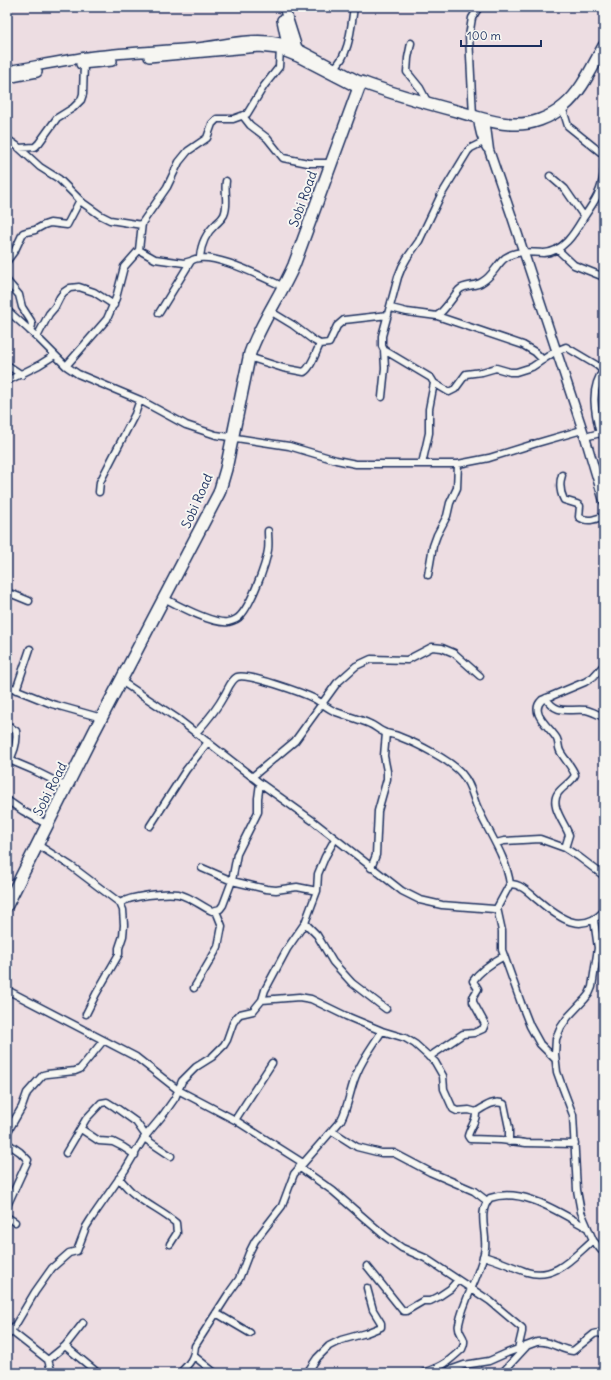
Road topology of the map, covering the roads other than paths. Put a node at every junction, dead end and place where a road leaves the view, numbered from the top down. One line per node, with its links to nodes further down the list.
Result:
1 (279, 7): 7 (main road)
2 (284, 7): 8 (main road)
3 (354, 7): 11 (street)
4 (478, 7): 18 (street)
5 (411, 43): 15 (street)
6 (604, 46): 18 (highway)
7 (285, 48): 8 (main road); 10 (main road); 12 (main road); 17 (street)
8 (298, 53): 11 (main road); 14 (main road)
9 (604, 57): 16 (highway)
10 (84, 64): 13 (main road); 21 (street)
11 (334, 68): 14 (main road)
12 (7, 71)
13 (7, 78)
14 (360, 85): 15 (highway); 18 (highway); 24 (highway, Sobi Road)
15 (428, 104): 18 (highway)
16 (564, 113): 18 (highway); 23 (street)
17 (243, 116): 24 (street); 30 (street)
18 (480, 120): 20 (street); 22 (street)
19 (7, 139): 21 (street)
20 (483, 142): 22 (street); 41 (street)
21 (20, 148): 28 (street)
22 (489, 150): 33 (street)
23 (604, 155)
24 (331, 163): 39 (highway, Sobi Road)
25 (604, 171): 29 (street)
26 (550, 176): 29 (street)
27 (226, 181): 34 (street)
28 (80, 200): 30 (street); 35 (street)
29 (584, 217): 31 (street)
30 (142, 225): 32 (street)
31 (557, 249): 33 (street); 37 (street)
32 (139, 250): 36 (street); 40 (street)
33 (523, 251): 46 (street); 51 (street)
34 (200, 257): 36 (street); 39 (street)
35 (7, 261)
36 (191, 261): 44 (street)
37 (604, 277)
38 (7, 281): 47 (street)
39 (284, 287): 43 (highway, Sobi Road)
40 (114, 305): 48 (street); 56 (street)
41 (390, 308): 45 (street); 46 (street)
42 (7, 310): 47 (street)
43 (270, 311): 49 (street); 53 (highway, Sobi Road)
44 (159, 313)
45 (388, 315): 49 (street); 50 (street)
46 (437, 316): 54 (street)
47 (30, 331): 48 (street)
48 (37, 337): 52 (street)
49 (320, 344): 53 (street)
50 (384, 350): 60 (street); 61 (street)
51 (556, 351): 54 (street); 57 (street); 64 (street)
52 (55, 355): 56 (street); 58 (street)
53 (249, 356): 65 (highway, Sobi Road)
54 (543, 360): 60 (street)
55 (7, 365): 58 (street)
56 (66, 366): 62 (street)
57 (604, 371): 63 (street)
58 (22, 375): 59 (street)
59 (7, 382)
60 (434, 384): 66 (street)
61 (382, 397)
62 (140, 400): 65 (street); 69 (street)
63 (602, 433): 64 (street)
64 (583, 434): 67 (street); 70 (street)
65 (232, 437): 66 (street); 75 (highway, Sobi Road)
66 (422, 464): 67 (street)
67 (458, 464): 73 (street)
68 (562, 475): 71 (street)
69 (99, 492)
70 (604, 500)
71 (604, 516)
72 (268, 532): 75 (street)
73 (428, 574)
74 (7, 596): 76 (street)
75 (164, 598): 80 (highway, Sobi Road)
76 (29, 601)
77 (30, 649): 82 (street)
78 (604, 665): 83 (street)
79 (480, 676): 84 (street)
80 (121, 681): 86 (highway, Sobi Road); 88 (street)
81 (7, 686): 82 (street)
82 (16, 690): 86 (street)
83 (546, 698): 85 (street); 101 (street)
84 (323, 705): 88 (street); 89 (street); 92 (street)
85 (604, 717)
86 (102, 718): 94 (highway, Sobi Road)
87 (7, 725): 91 (street)
88 (196, 733): 90 (street)
89 (386, 733): 99 (street); 103 (street)
90 (208, 742): 92 (street); 97 (street)
91 (8, 762): 94 (street)
92 (252, 777): 93 (street)
93 (260, 783): 98 (street); 105 (street)
94 (67, 788): 96 (highway, Sobi Road)
95 (7, 800): 96 (street)
96 (48, 825): 100 (highway, Sobi Road)
97 (150, 826)
98 (335, 840): 103 (street); 108 (street)
99 (496, 843): 101 (street); 106 (street)
100 (38, 845): 107 (highway, Sobi Road); 109 (street)
101 (565, 848): 104 (street)
102 (202, 868): 105 (street)
103 (371, 868): 111 (street)
104 (604, 876)
105 (232, 881): 108 (street); 112 (street)
106 (510, 884): 111 (street); 114 (street)
107 (10, 891): 110 (highway, Sobi Road)
108 (317, 891): 115 (street)
109 (120, 903): 112 (street); 121 (street)
110 (7, 905)
111 (497, 908): 116 (street)
112 (216, 911): 117 (street)
113 (604, 911): 114 (street)
114 (594, 920): 125 (street)
115 (305, 923): 119 (street); 120 (street)
116 (504, 956): 124 (street); 125 (street)
117 (194, 988)
118 (7, 990): 123 (street)
119 (262, 1000): 122 (street); 127 (street)
120 (386, 1009)
121 (86, 1014)
122 (382, 1031): 124 (street); 131 (street)
123 (103, 1041): 127 (street); 132 (street)
124 (429, 1057): 128 (street)
125 (555, 1060): 136 (street)
126 (272, 1063): 129 (street)
127 (178, 1090): 129 (street); 133 (street)
128 (476, 1112): 134 (street); 134 (street)
129 (235, 1120): 140 (street)
130 (81, 1129): 133 (street); 137 (street); 138 (street)
131 (332, 1130): 140 (street); 142 (street)
132 (7, 1133)
133 (145, 1137): 138 (street); 139 (street)
134 (509, 1142): 136 (street)
135 (7, 1143): 143 (street)
136 (575, 1144): 146 (street)
137 (66, 1153)
138 (135, 1155): 141 (street)
139 (171, 1156)
140 (301, 1165): 152 (street); 155 (street)
141 (119, 1178): 148 (street); 158 (street)
142 (487, 1200): 146 (street); 150 (street)
143 (7, 1206)
144 (7, 1217): 145 (street)
145 (15, 1222)
146 (586, 1226): 147 (street)
147 (593, 1240): 149 (street); 150 (street)
148 (170, 1244)
149 (604, 1251)
150 (483, 1256): 154 (street)
151 (367, 1266): 152 (street)
152 (458, 1280): 154 (street)
153 (368, 1288): 171 (street)
154 (470, 1289): 162 (street); 165 (street)
155 (216, 1313): 157 (street); 163 (street)
156 (83, 1323): 160 (street)
157 (250, 1333)
158 (9, 1334): 164 (street)
159 (604, 1335): 161 (street)
160 (65, 1346): 164 (street); 168 (street)
161 (526, 1347): 162 (street); 173 (street)
162 (518, 1349): 166 (street)
163 (194, 1356): 169 (street); 170 (street)
164 (48, 1360): 167 (street)
165 (445, 1365): 166 (street); 172 (street)
166 (451, 1372)
167 (52, 1373)
168 (98, 1373)
169 (180, 1373)
170 (214, 1373)
171 (307, 1373)
172 (423, 1373)
173 (502, 1373)

